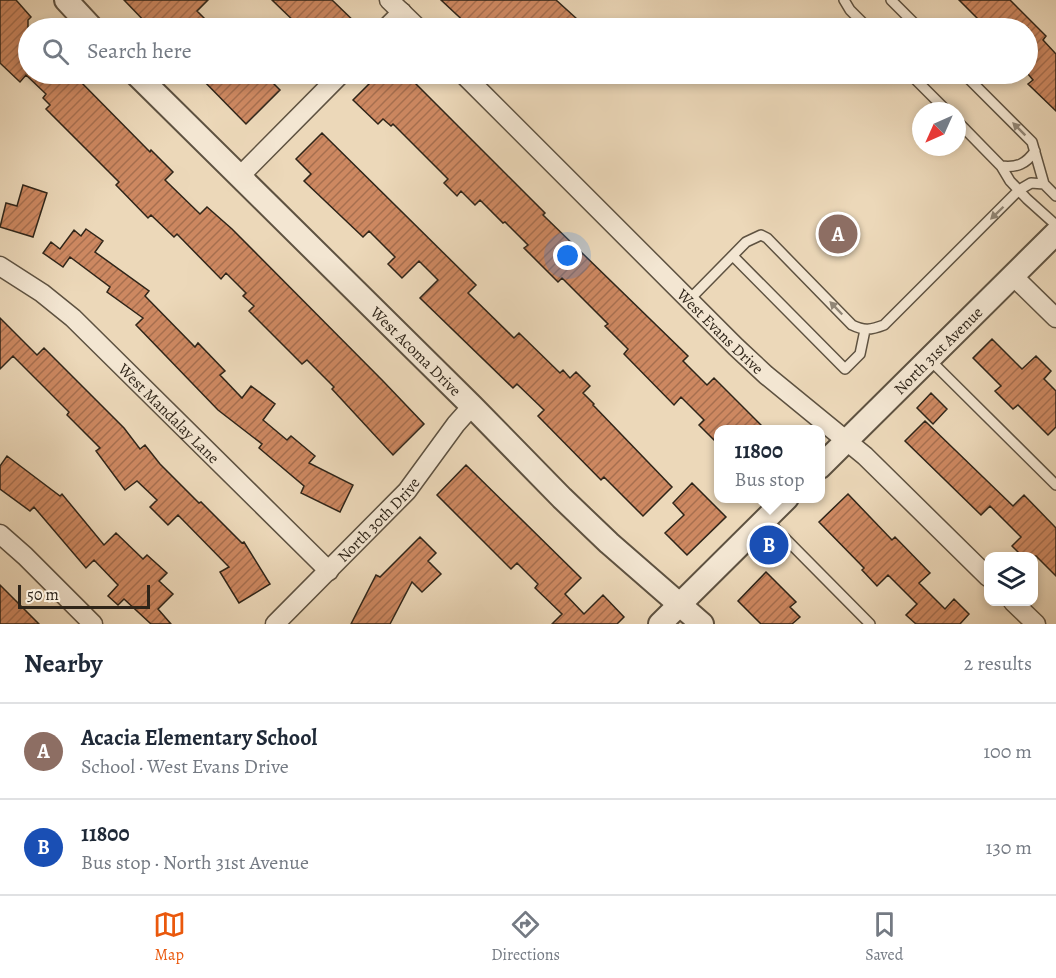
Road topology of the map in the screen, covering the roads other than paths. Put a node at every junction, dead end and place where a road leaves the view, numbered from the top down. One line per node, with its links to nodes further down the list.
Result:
1 (66, 0): 5 (street)
2 (843, 0): 7 (lane)
3 (891, 0): 8 (lane)
4 (395, 6): 6 (street)
5 (83, 18)
6 (408, 18)
7 (858, 18)
8 (909, 18)
9 (146, 84): 18 (street, West Acoma Drive)
10 (331, 84): 18 (street)
11 (474, 84): 27 (street, West Evans Drive)
12 (920, 84): 14 (lane)
13 (974, 84): 16 (lane, one-way to 13)
14 (938, 102)
15 (966, 131): 17 (lane)
16 (1035, 151): 17 (lane); 19 (lane)
17 (1001, 166): 20 (lane)
18 (240, 176): 31 (street, West Acoma Drive)
19 (1044, 184): 20 (lane); 21 (lane)
20 (1019, 190): 22 (lane); 29 (lane, one-way to 29)
21 (1056, 196)
22 (1056, 225)
23 (1056, 233): 26 (street, North 31st Avenue)
24 (733, 256): 27 (lane); 29 (lane, one-way to 24); 29 (lane)
25 (0, 266): 38 (street, West Mandalay Lane)
26 (1013, 276): 28 (street); 30 (street, North 31st Avenue)
27 (689, 300): 32 (street, West Evans Drive)
28 (1056, 318)
29 (866, 330)
30 (928, 359): 32 (street, North 31st Avenue); 34 (lane)
31 (472, 406): 38 (street, North 30th Drive); 40 (street, West Acoma Drive)
32 (847, 440): 33 (street, North 31st Avenue); 39 (street, West Evans Drive)
33 (825, 461)
34 (1056, 485)
35 (782, 503): 36 (street)
36 (766, 519): 40 (street); 46 (lane)
37 (0, 534): 42 (street)
38 (329, 571): 43 (street, North 30th Drive)
39 (984, 573)
40 (680, 604): 44 (street); 45 (street, West Acoma Drive)
41 (1017, 606): 47 (street)
42 (93, 624)
43 (275, 624)
44 (660, 624)
45 (702, 624)
46 (870, 624)
47 (1036, 624)

